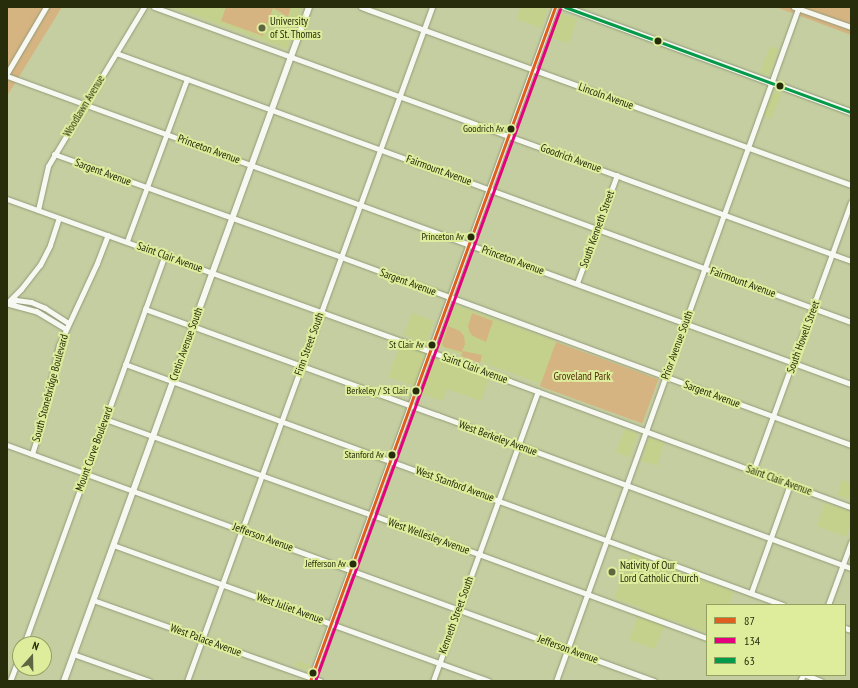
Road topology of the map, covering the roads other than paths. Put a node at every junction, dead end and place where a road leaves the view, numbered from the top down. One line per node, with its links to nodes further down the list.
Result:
1 (46, 7): 15 (street)
2 (144, 7): 12 (street, Woodlawn Avenue)
3 (154, 7): 13 (street, Goodrich Avenue)
4 (309, 7): 13 (main road, Cretin Avenue South)
5 (361, 7): 11 (street, Lincoln Avenue)
6 (432, 7): 11 (street, Finn Street South)
7 (555, 7): 14 (street)
8 (565, 7): 18 (main road)
9 (796, 8): 10 (street); 18 (street, Prior Avenue South)
10 (851, 27)
11 (424, 30): 14 (street, Lincoln Avenue); 19 (street, Finn Street South)
12 (116, 53): 17 (street, Fairmount Avenue); 20 (street, Woodlawn Avenue)
13 (291, 56): 19 (street, Goodrich Avenue); 21 (main road, Cretin Avenue South)
14 (532, 69): 24 (street); 25 (street, Lincoln Avenue)
15 (7, 73)
16 (7, 76): 20 (street, Princeton Avenue)
17 (187, 79): 21 (street, Fairmount Avenue); 23 (street)
18 (772, 83): 22 (main road); 25 (street, Prior Avenue South)
19 (400, 96): 24 (street, Goodrich Avenue); 26 (street, Finn Street South)
20 (84, 104): 23 (street, Princeton Avenue); 27 (street, Woodlawn Avenue)
21 (271, 110): 26 (street, Fairmount Avenue); 28 (main road, Cretin Avenue South)
22 (851, 112)
23 (167, 134): 28 (street, Princeton Avenue); 31 (street)
24 (508, 135): 29 (street, Goodrich Avenue); 32 (street)
25 (748, 147): 30 (street, Lincoln Avenue); 37 (street, Prior Avenue South)
26 (380, 149): 32 (street, Fairmount Avenue); 35 (street, Finn Street South)
27 (54, 154): 31 (street, Sargent Avenue); 36 (street, Woodlawn Avenue)
28 (252, 164): 35 (street, Princeton Avenue); 39 (main road, Cretin Avenue South)
29 (617, 175): 37 (street, Goodrich Avenue); 40 (street, South Kenneth Street)
30 (851, 185)
31 (147, 188): 39 (street, Sargent Avenue); 42 (street)
32 (489, 189): 40 (street, Fairmount Avenue); 43 (street)
33 (7, 199): 36 (street, Saint Clair Avenue)
34 (851, 202): 44 (street, South Howell Street)
35 (361, 204): 43 (street, Princeton Avenue); 46 (street, Finn Street South)
36 (38, 210): 38 (street, Saint Clair Avenue)
37 (725, 214): 44 (street, Goodrich Avenue); 48 (street, Prior Avenue South)
38 (59, 218): 41 (street, Saint Clair Avenue); 52 (street)
39 (232, 218): 46 (street, Sargent Avenue); 49 (main road, Cretin Avenue South)
40 (597, 228): 48 (street, Fairmount Avenue); 50 (street, South Kenneth Street)
41 (108, 234): 42 (street, Saint Clair Avenue); 57 (street, South Stonebridge Boulevard)
42 (127, 241): 45 (street, Saint Clair Avenue)
43 (469, 244): 50 (street, Princeton Avenue); 51 (street)
44 (832, 254): 47 (street, Goodrich Avenue); 53 (street, South Howell Street)
45 (165, 255): 49 (street, Saint Clair Avenue); 54 (street, Mount Curve Boulevard)
46 (341, 257): 51 (street, Sargent Avenue); 55 (street, Finn Street South)
47 (851, 261)
48 (705, 268): 53 (street, Fairmount Avenue); 58 (street, Prior Avenue South)
49 (212, 272): 55 (street, Saint Clair Avenue); 59 (main road, Cretin Avenue South)
50 (577, 283): 58 (street, Princeton Avenue)
51 (450, 297): 61 (street); 65 (street, Sargent Avenue)
52 (8, 304): 57 (street); 60 (street)
53 (813, 308): 56 (street, Fairmount Avenue); 62 (street, South Howell Street)
54 (145, 310): 59 (street, West Berkeley Avenue); 63 (street, Mount Curve Boulevard)
55 (321, 312): 61 (street, Saint Clair Avenue); 64 (street, Finn Street South)
56 (851, 322)
57 (68, 323): 60 (street, South Stonebridge Boulevard)
58 (685, 323): 62 (street, Princeton Avenue); 65 (street, Prior Avenue South)
59 (192, 327): 64 (street, West Berkeley Avenue); 66 (main road, Cretin Avenue South)
60 (66, 329): 78 (street, South Stonebridge Boulevard)
61 (430, 351): 68 (street, Saint Clair Avenue); 69 (street)
62 (793, 363): 67 (street, Princeton Avenue); 70 (street, South Howell Street)
63 (125, 364): 66 (street, West Stanford Avenue); 71 (street, Mount Curve Boulevard)
64 (302, 366): 69 (street, West Berkeley Avenue); 72 (street, Finn Street South)
65 (666, 376): 70 (street, Sargent Avenue); 73 (street, Prior Avenue South)
66 (172, 381): 72 (street, West Stanford Avenue); 74 (main road, Cretin Avenue South)
67 (851, 384)
68 (538, 391): 73 (street, Saint Clair Avenue); 76 (street, Kenneth Street South)
69 (410, 405): 76 (street, West Berkeley Avenue); 79 (street)
70 (774, 416): 77 (street, Sargent Avenue); 80 (street, South Howell Street)
71 (106, 419): 74 (street, West Wellesley Avenue); 81 (street, Mount Curve Boulevard)
72 (282, 420): 79 (street, West Stanford Avenue); 82 (street, Finn Street South)
73 (646, 431): 80 (street, Saint Clair Avenue); 84 (street, Prior Avenue South)
74 (153, 436): 82 (street, West Wellesley Avenue); 85 (main road, Cretin Avenue South)
75 (7, 445): 78 (street, Jefferson Avenue)
76 (518, 445): 84 (street, West Berkeley Avenue); 86 (street, Kenneth Street South)
77 (851, 445)
78 (32, 454): 81 (street, Jefferson Avenue)
79 (390, 460): 86 (street, West Stanford Avenue); 88 (street)
80 (753, 471): 83 (street, Saint Clair Avenue)
81 (86, 474): 85 (street, Jefferson Avenue); 106 (street, Mount Curve Boulevard)
82 (262, 475): 88 (street, West Wellesley Avenue); 89 (street, Finn Street South)
83 (790, 484): 87 (street, Saint Clair Avenue); 90 (street)
84 (626, 485): 90 (street, West Berkeley Avenue); 91 (street, Prior Avenue South)
85 (133, 490): 89 (street, Jefferson Avenue); 93 (main road, Cretin Avenue South)
86 (498, 500): 91 (street, West Stanford Avenue); 94 (street, Kenneth Street South)
87 (851, 507)
88 (370, 514): 94 (street, West Wellesley Avenue); 97 (street)
89 (242, 529): 97 (street, Jefferson Avenue); 98 (street, Finn Street South)
90 (771, 538): 95 (street, West Berkeley Avenue); 99 (street)
91 (607, 540): 99 (street, West Stanford Avenue); 100 (street, Prior Avenue South)
92 (851, 542): 95 (street)
93 (113, 545): 98 (street, West Juliet Avenue); 101 (main road, Cretin Avenue South)
94 (478, 554): 100 (street, West Wellesley Avenue); 104 (street, Kenneth Street South)
95 (843, 565): 96 (street, West Berkeley Avenue); 103 (street)
96 (851, 568)
97 (351, 569): 104 (street, Jefferson Avenue); 105 (street)
98 (222, 584): 105 (street, West Juliet Avenue); 108 (street, Finn Street South)
99 (751, 593): 102 (street, West Stanford Avenue)
100 (587, 594): 107 (street, West Wellesley Avenue); 109 (street, Prior Avenue South)
101 (93, 600): 108 (street, West Palace Avenue); 110 (main road, Cretin Avenue South)
102 (780, 604)
103 (828, 604)
104 (459, 608): 109 (street, Jefferson Avenue); 111 (street, Kenneth Street South)
105 (331, 623): 111 (street, West Juliet Avenue); 113 (street)
106 (27, 636)
107 (706, 638)
108 (202, 639): 113 (street, West Palace Avenue); 116 (street, Finn Street South)
109 (567, 648): 120 (street, Prior Avenue South); 121 (street, Jefferson Avenue)
110 (73, 654): 114 (main road, Cretin Avenue South); 115 (street)
111 (439, 663): 118 (street, Kenneth Street South); 119 (street, West Juliet Avenue)
112 (808, 676): 122 (street)
113 (311, 680): 117 (street, West Palace Avenue)
114 (64, 681)
115 (149, 681)
116 (187, 681)
117 (320, 681)
118 (433, 681)
119 (488, 681)
120 (556, 681)
121 (654, 681)
122 (821, 681)

